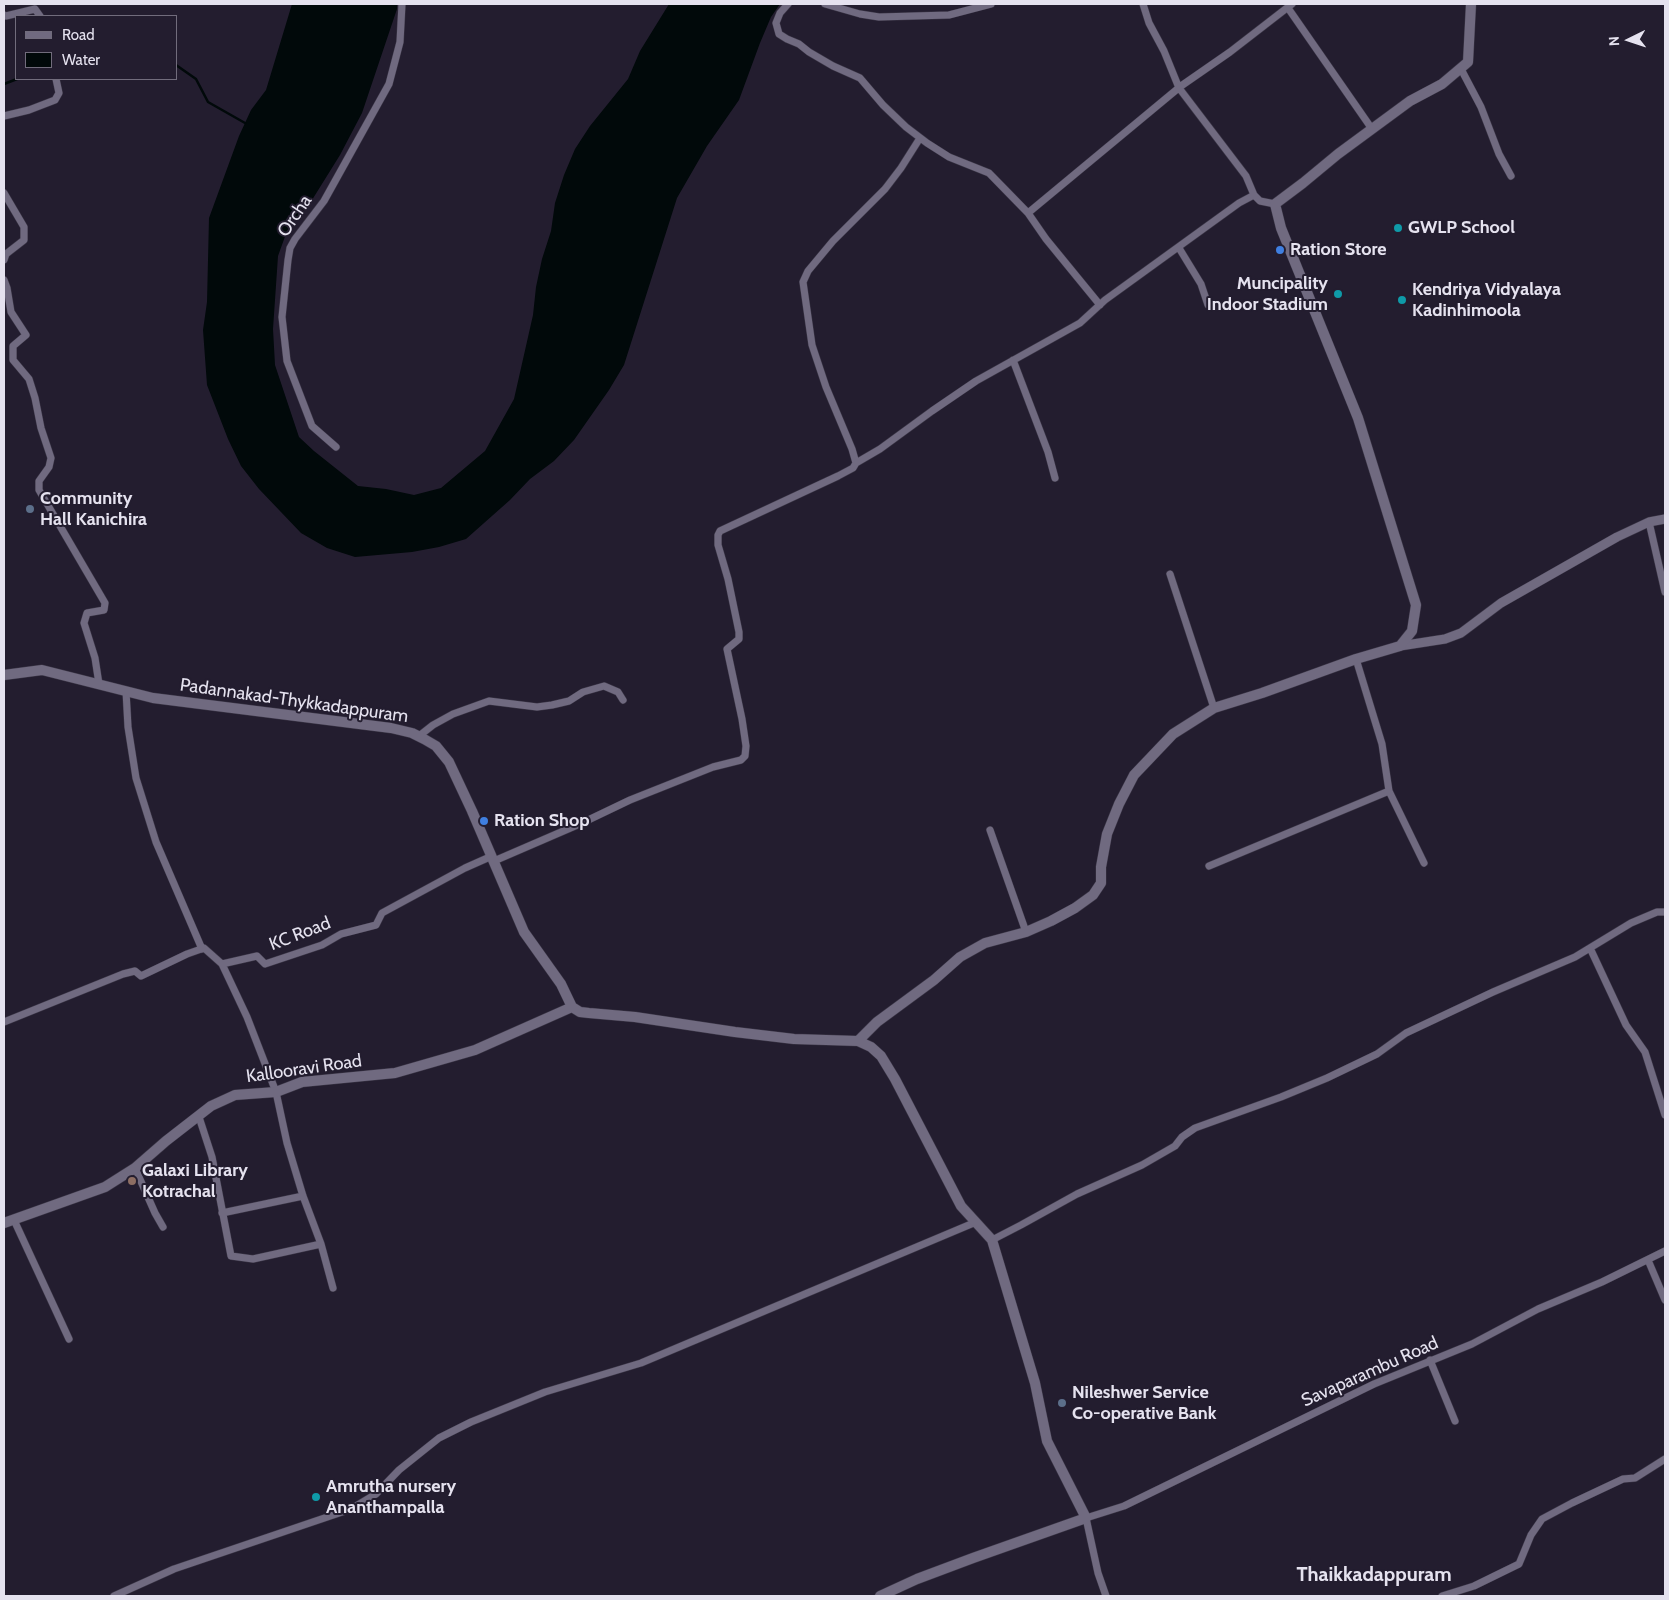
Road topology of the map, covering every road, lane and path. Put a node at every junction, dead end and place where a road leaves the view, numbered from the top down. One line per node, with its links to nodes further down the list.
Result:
1 (402, 4): 27 (street, Orcha)
2 (788, 4): 15 (street)
3 (825, 4): 4 (street)
4 (991, 4)
5 (1143, 4): 12 (street)
6 (1470, 4): 10 (main road)
7 (1290, 6): 12 (street); 14 (street)
8 (4, 15): 9 (street)
9 (39, 15)
10 (1460, 69): 14 (main road); 16 (street)
11 (56, 80): 13 (street)
12 (1179, 88): 18 (street); 20 (street)
13 (4, 116)
14 (1372, 129): 19 (main road)
15 (920, 138): 20 (street); 28 (street)
16 (1511, 176)
17 (4, 193): 22 (street)
18 (1254, 195): 19 (street); 21 (street)
19 (1275, 204): 34 (main road)
20 (1028, 213): 25 (street)
21 (1179, 248): 24 (street); 25 (street)
22 (4, 260)
23 (4, 280): 37 (street)
24 (1208, 304)
25 (1100, 305): 26 (street)
26 (1013, 360): 28 (street); 29 (street)
27 (336, 447)
28 (856, 463): 44 (street)
29 (1054, 478)
30 (1665, 519): 31 (street)
31 (1649, 522): 33 (street); 34 (street)
32 (1170, 574): 40 (street)
33 (1665, 592)
34 (1400, 646): 35 (main road)
35 (1356, 659): 40 (main road); 42 (street)
36 (4, 675): 37 (main road, Padannakad-Thykkadappuram)
37 (99, 684): 38 (main road, Padannakad-Thykkadappuram)
38 (126, 690): 41 (main road, Padannakad-Thykkadappuram); 50 (street)
39 (623, 700): 41 (street)
40 (1214, 708): 48 (main road)
41 (418, 736): 44 (main road, Padannakad-Thykkadappuram)
42 (1389, 791): 45 (street); 46 (street)
43 (990, 830): 48 (street)
44 (493, 858): 51 (street, KC Road); 52 (main road, Padannakad-Thykkadappuram)
45 (1424, 862)
46 (1209, 866)
47 (1665, 912): 49 (street)
48 (1026, 932): 54 (main road)
49 (1590, 948): 56 (street); 65 (street)
50 (202, 949): 51 (street); 53 (street)
51 (222, 964): 55 (street)
52 (572, 1007): 54 (main road); 55 (main road, Kallooravi Road)
53 (4, 1022)
54 (858, 1040): 62 (main road)
55 (276, 1092): 57 (main road, Kallooravi Road); 59 (street)
56 (1665, 1115)
57 (199, 1117): 58 (main road, Kallooravi Road); 60 (street)
58 (135, 1168): 61 (main road, Kallooravi Road); 64 (street)
59 (303, 1196): 60 (street); 66 (street)
60 (222, 1213): 66 (street)
61 (14, 1220): 63 (main road, Kallooravi Road); 71 (street)
62 (976, 1222): 65 (main road); 76 (street)
63 (4, 1223)
64 (163, 1227)
65 (992, 1240): 75 (main road)
66 (321, 1244): 69 (street)
67 (1665, 1251): 68 (street, Savaparambu Road)
68 (1648, 1260): 70 (street); 72 (street, Savaparambu Road)
69 (333, 1288)
70 (1665, 1300)
71 (69, 1339)
72 (1430, 1360): 73 (street); 75 (street, Savaparambu Road)
73 (1455, 1421)
74 (1665, 1459): 79 (street)
75 (1086, 1518): 77 (main road); 78 (street)
76 (114, 1596)
77 (880, 1596)
78 (1106, 1596)
79 (1442, 1596)

